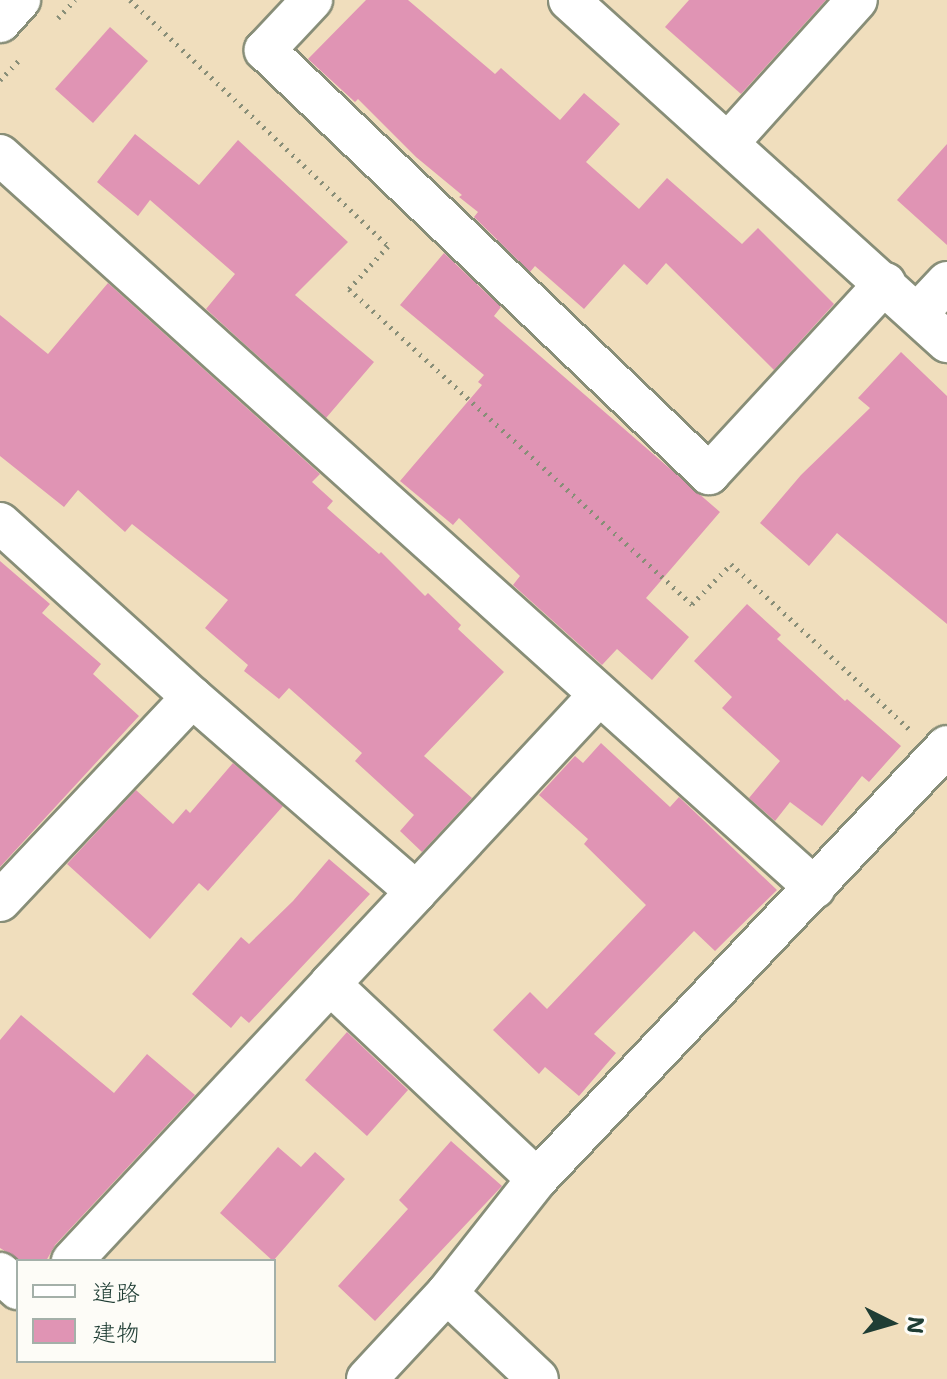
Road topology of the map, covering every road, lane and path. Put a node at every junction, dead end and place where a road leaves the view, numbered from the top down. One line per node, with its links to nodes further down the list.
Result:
1 (20, 0): 6 (street)
2 (130, 0): 16 (path)
3 (312, 0): 10 (street)
4 (569, 0): 7 (street)
5 (857, 0): 7 (street)
6 (0, 22)
7 (729, 142): 10 (street)
8 (0, 155): 14 (street)
9 (947, 282): 11 (street)
10 (885, 283): 11 (street)
11 (917, 314): 12 (street)
12 (947, 342)
13 (0, 523): 15 (street)
14 (599, 695): 17 (street); 18 (street)
15 (192, 697): 18 (street); 19 (street)
16 (934, 742): 17 (street)
17 (815, 888): 21 (street)
18 (416, 892): 20 (street)
19 (0, 901)
20 (330, 984): 21 (street); 22 (street)
21 (537, 1179): 25 (street)
22 (74, 1259)
23 (0, 1273): 24 (street)
24 (16, 1287)
25 (447, 1293): 26 (street); 27 (street)
26 (367, 1379)
27 (538, 1379)

